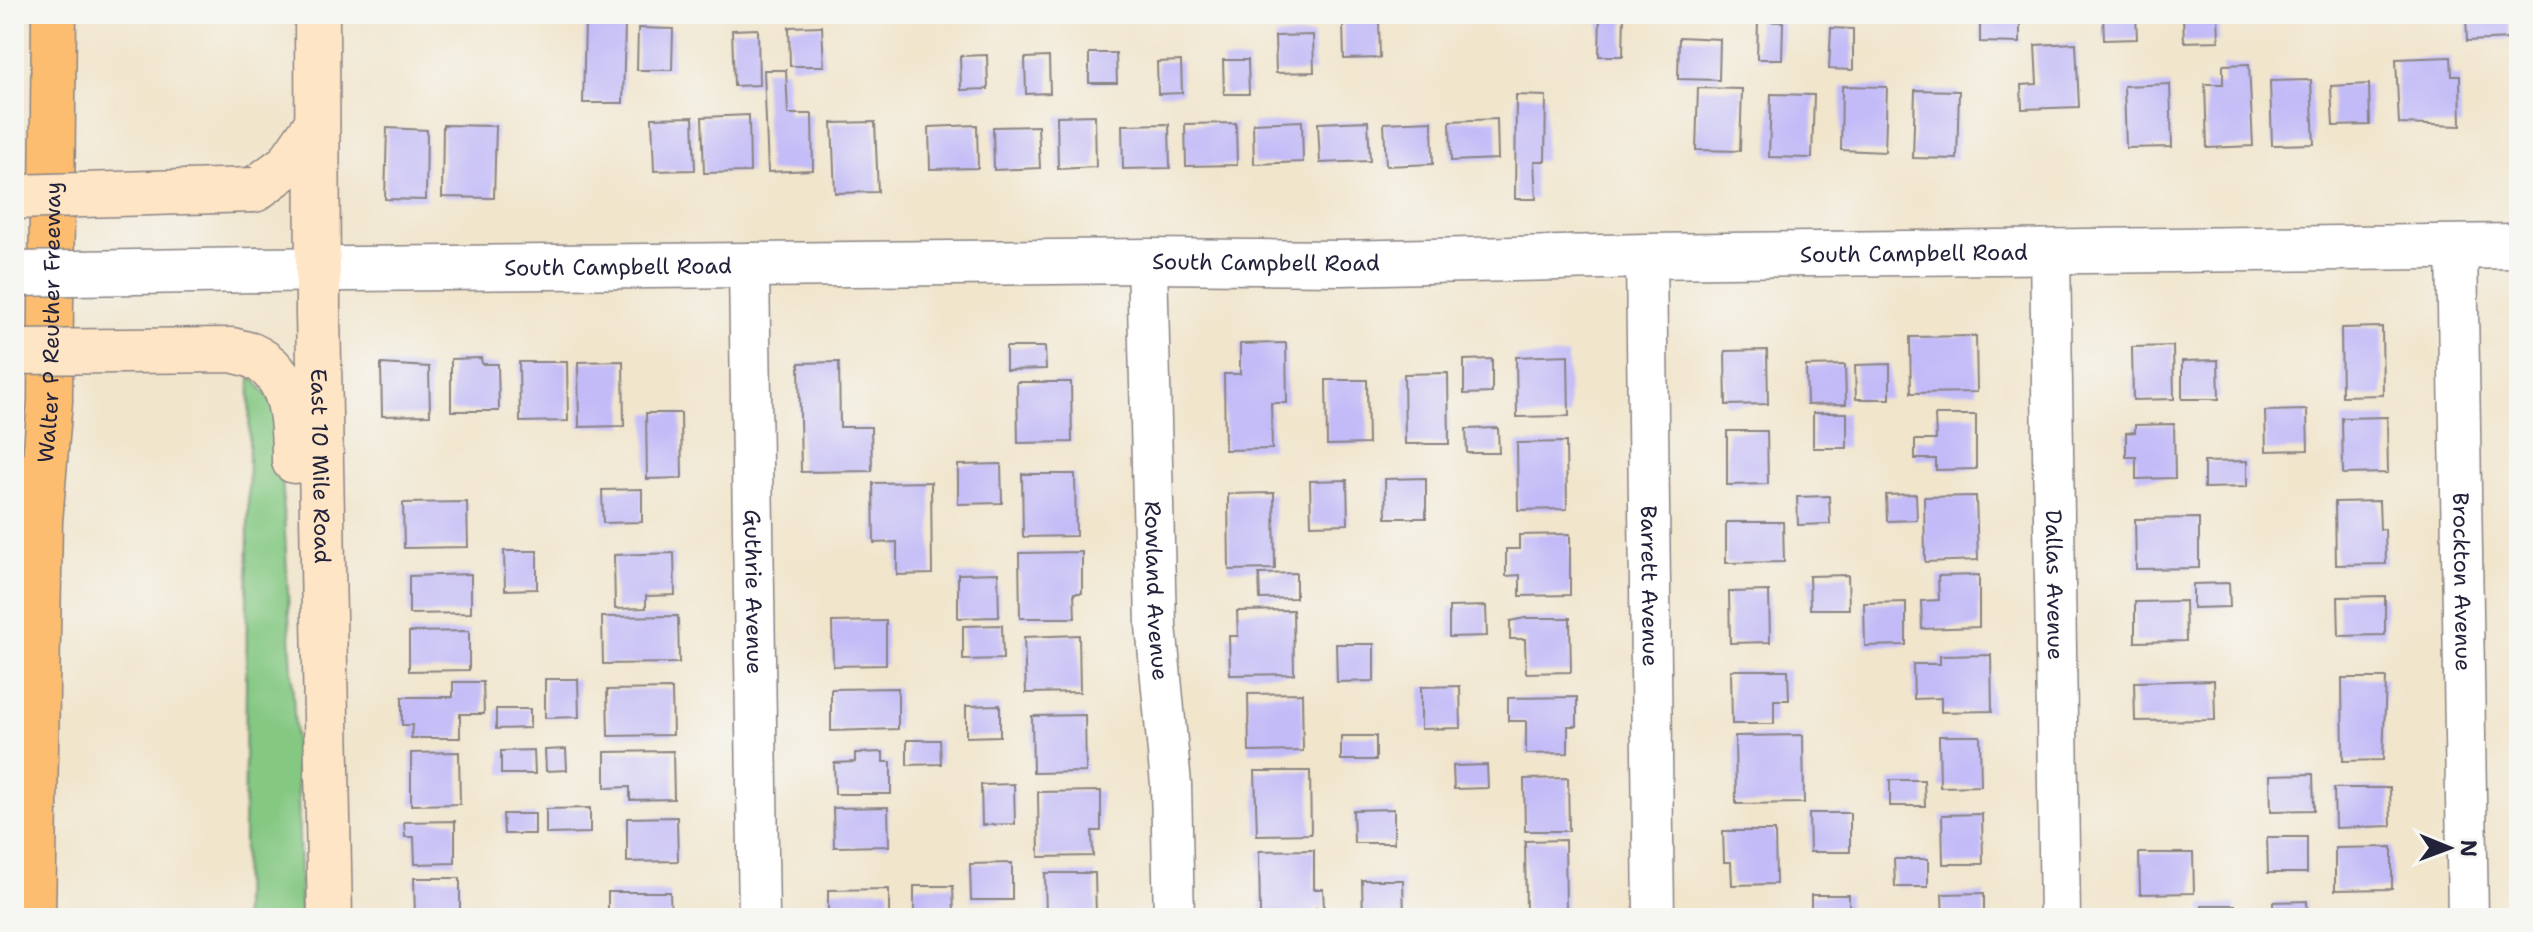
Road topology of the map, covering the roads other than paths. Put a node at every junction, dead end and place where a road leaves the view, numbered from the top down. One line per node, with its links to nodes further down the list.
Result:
1 (54, 14): 15 (highway, Walter P Reuther Freeway)
2 (317, 14): 3 (main road, East 10 Mile Road)
3 (317, 123): 4 (main road, bridge); 11 (main road, East 10 Mile Road)
4 (14, 197)
5 (2457, 246): 6 (street, South Campbell Road); 7 (street, South Campbell Road); 21 (street, Brockton Avenue)
6 (2519, 246)
7 (2050, 251): 8 (street, South Campbell Road); 20 (street, Dallas Avenue)
8 (1646, 256): 9 (street, South Campbell Road); 19 (street, Barrett Avenue)
9 (1147, 261): 10 (street, South Campbell Road); 18 (street, Rowland Avenue)
10 (749, 268): 11 (street, South Campbell Road); 17 (street, Guthrie Avenue)
11 (317, 269): 12 (street, South Campbell Road, bridge); 14 (main road, East 10 Mile Road)
12 (14, 274)
13 (14, 352): 14 (main road, bridge)
14 (328, 781): 16 (main road, East 10 Mile Road)
15 (33, 918)
16 (330, 918)
17 (759, 918)
18 (1174, 918)
19 (1654, 918)
20 (2060, 918)
21 (2468, 918)

